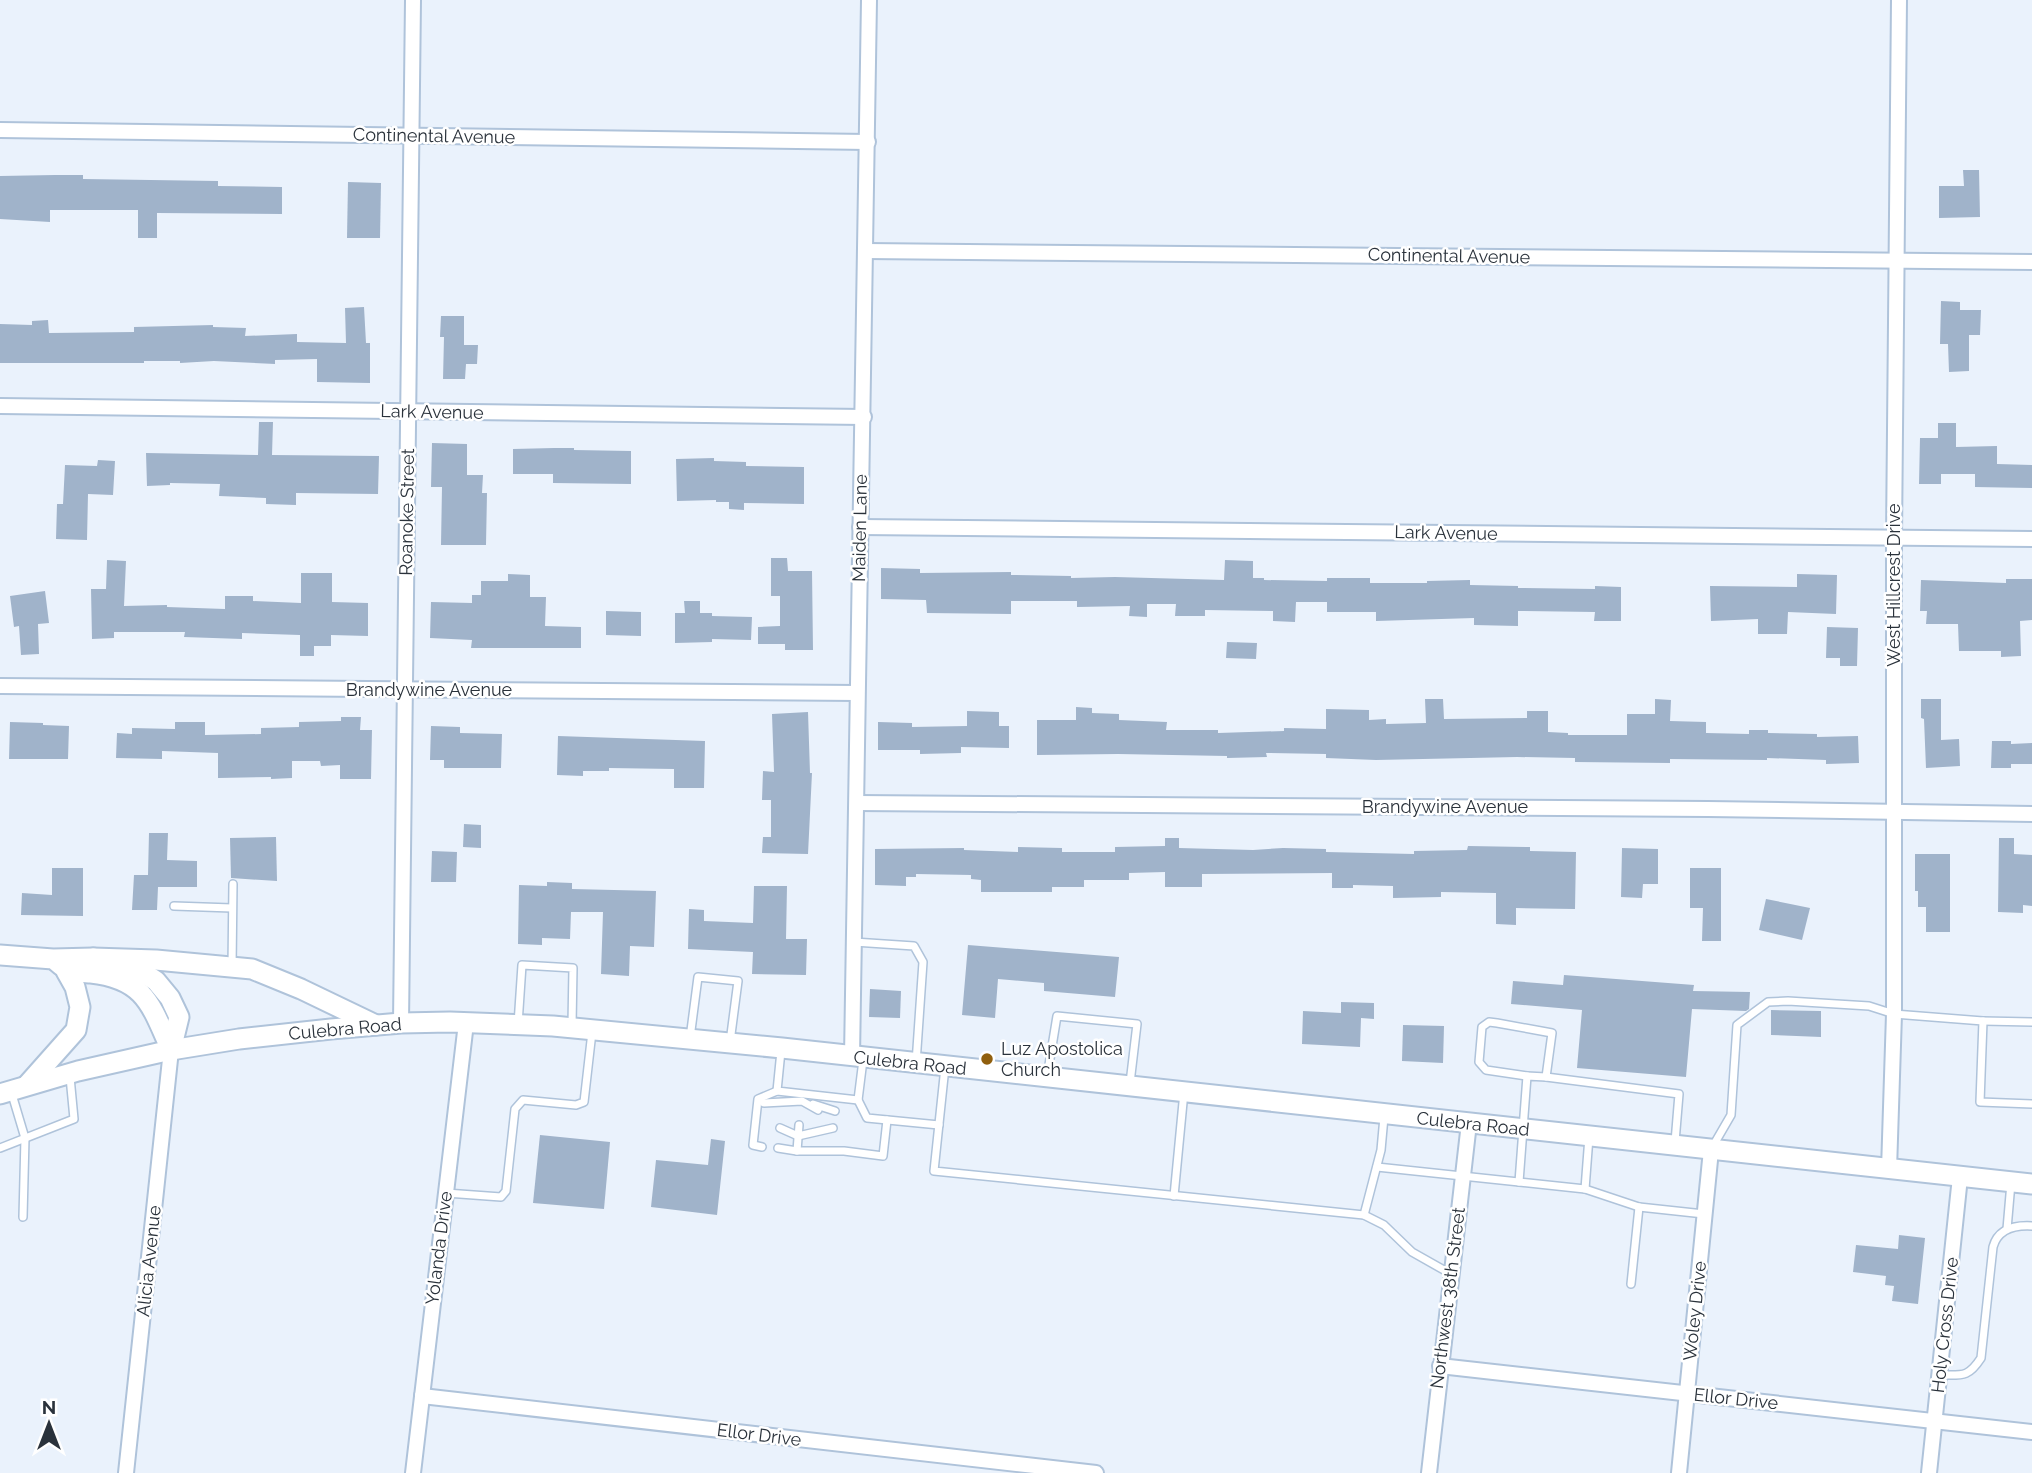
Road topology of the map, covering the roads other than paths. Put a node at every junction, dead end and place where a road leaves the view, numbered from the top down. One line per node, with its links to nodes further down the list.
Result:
1 (413, 0): 5 (street, Roanoke Street)
2 (869, 0): 6 (street, Maiden Lane)
3 (1899, 0): 8 (street, West Hillcrest Drive)
4 (0, 130): 5 (street, Continental Avenue)
5 (412, 135): 6 (street, Continental Avenue); 11 (street, Roanoke Street)
6 (868, 142): 7 (street, Maiden Lane)
7 (866, 251): 8 (street, Continental Avenue); 12 (street, Maiden Lane)
8 (1895, 260): 9 (street, Continental Avenue); 14 (street, West Hillcrest Drive)
9 (2032, 262)
10 (0, 406): 11 (street, Lark Avenue)
11 (409, 411): 12 (street, Lark Avenue); 17 (street, Roanoke Street)
12 (864, 418): 13 (street, Maiden Lane)
13 (860, 527): 14 (street, Lark Avenue); 18 (street, Maiden Lane)
14 (1894, 538): 15 (street, Lark Avenue); 20 (street, West Hillcrest Drive)
15 (2032, 539)
16 (0, 686): 17 (street, Brandywine Avenue)
17 (405, 690): 18 (street, Brandywine Avenue); 33 (street, Roanoke Street)
18 (857, 693): 19 (street, Maiden Lane)
19 (857, 803): 20 (street, Brandywine Avenue); 25 (street, Maiden Lane)
20 (1894, 813): 21 (street, Brandywine Avenue); 30 (street, West Hillcrest Drive)
21 (2032, 814)
22 (233, 884): 24 (lane)
23 (174, 906): 24 (lane)
24 (232, 908): 29 (lane)
25 (854, 942): 43 (street, Maiden Lane); 44 (lane)
26 (0, 955): 28 (main road)
27 (93, 958): 28 (main road); 29 (main road); 42 (main road)
28 (60, 965): 42 (main road); 51 (main road)
29 (232, 967): 36 (main road)
30 (1894, 1014): 31 (lane); 77 (lane); 80 (street, West Hillcrest Drive)
31 (1983, 1021): 32 (lane); 57 (lane)
32 (2032, 1022)
33 (401, 1023): 34 (main road, Culebra Road); 36 (main road, Culebra Road)
34 (466, 1023): 35 (main road, Culebra Road); 87 (street, Yolanda Drive)
35 (518, 1024): 37 (main road, Culebra Road); 37 (lane)
36 (377, 1025): 42 (main road, Culebra Road)
37 (572, 1027): 38 (main road, Culebra Road)
38 (592, 1029): 39 (main road, Culebra Road); 87 (lane)
39 (690, 1039): 40 (main road, Culebra Road); 40 (lane)
40 (730, 1043): 41 (main road, Culebra Road)
41 (782, 1048): 43 (main road, Culebra Road); 52 (lane)
42 (171, 1050): 46 (main road, Culebra Road); 103 (street, Alicia Avenue)
43 (858, 1057): 44 (main road, Culebra Road); 54 (lane)
44 (916, 1063): 45 (main road, Culebra Road)
45 (945, 1067): 48 (main road, Culebra Road); 65 (lane)
46 (69, 1073): 51 (main road, Culebra Road); 72 (lane)
47 (1527, 1076): 49 (lane); 49 (lane); 69 (lane)
48 (1047, 1077): 50 (main road, Culebra Road); 50 (lane)
49 (1546, 1077): 73 (lane)
50 (1130, 1087): 53 (main road, Culebra Road)
51 (13, 1090): 72 (lane)
52 (777, 1091): 55 (lane); 74 (lane)
53 (1184, 1092): 61 (main road, Culebra Road); 88 (lane)
54 (858, 1100): 55 (lane); 62 (lane)
55 (802, 1101): 56 (lane); 58 (lane); 59 (lane); 60 (lane)
56 (764, 1103)
57 (2032, 1104)
58 (784, 1105)
59 (818, 1110)
60 (835, 1111)
61 (1384, 1114): 63 (main road, Culebra Road); 79 (lane)
62 (887, 1120): 65 (lane); 78 (lane)
63 (1469, 1123): 69 (main road, Culebra Road); 81 (street, Northwest 38th Street)
64 (799, 1125): 70 (lane)
65 (939, 1125): 88 (lane)
66 (781, 1126): 70 (lane)
67 (816, 1127): 70 (lane)
68 (833, 1128): 70 (lane)
69 (1523, 1129): 71 (main road, Culebra Road); 83 (lane)
70 (798, 1136): 78 (lane)
71 (1589, 1136): 73 (main road, Culebra Road); 86 (lane)
72 (25, 1138): 75 (lane); 92 (lane)
73 (1674, 1146): 77 (main road, Culebra Road)
74 (762, 1147)
75 (0, 1148)
76 (778, 1149): 78 (lane)
77 (1711, 1150): 80 (main road, Culebra Road); 90 (street, Woley Drive)
78 (797, 1151)
79 (1377, 1167): 81 (lane); 91 (lane)
80 (1889, 1170): 82 (main road, Culebra Road)
81 (1462, 1177): 83 (lane); 95 (street, Northwest 38th Street)
82 (1960, 1177): 84 (main road, Culebra Road); 98 (street, Holy Cross Drive)
83 (1519, 1182): 86 (lane)
84 (2011, 1182): 85 (main road, Culebra Road); 94 (lane)
85 (2032, 1184)
86 (1585, 1189): 89 (lane)
87 (446, 1193): 100 (street, Yolanda Drive)
88 (1174, 1196): 91 (lane)
89 (1639, 1207): 90 (lane); 96 (lane)
90 (1705, 1214): 99 (street, Woley Drive)
91 (1364, 1215): 95 (lane)
92 (23, 1217)
93 (2032, 1226): 94 (lane)
94 (2007, 1229): 98 (lane)
95 (1451, 1274): 97 (street, Northwest 38th Street)
96 (1631, 1284)
97 (1440, 1366): 99 (street, Ellor Drive); 106 (street, Northwest 38th Street)
98 (1940, 1375): 101 (street, Holy Cross Drive)
99 (1687, 1393): 101 (street, Ellor Drive); 107 (street, Woley Drive)
100 (422, 1396): 104 (street, Yolanda Drive); 105 (street, Ellor Drive)
101 (1934, 1422): 102 (street, Ellor Drive); 108 (street, Holy Cross Drive)
102 (2032, 1432)
103 (126, 1473)
104 (413, 1473)
105 (1096, 1473)
106 (1429, 1473)
107 (1679, 1473)
108 (1929, 1473)

